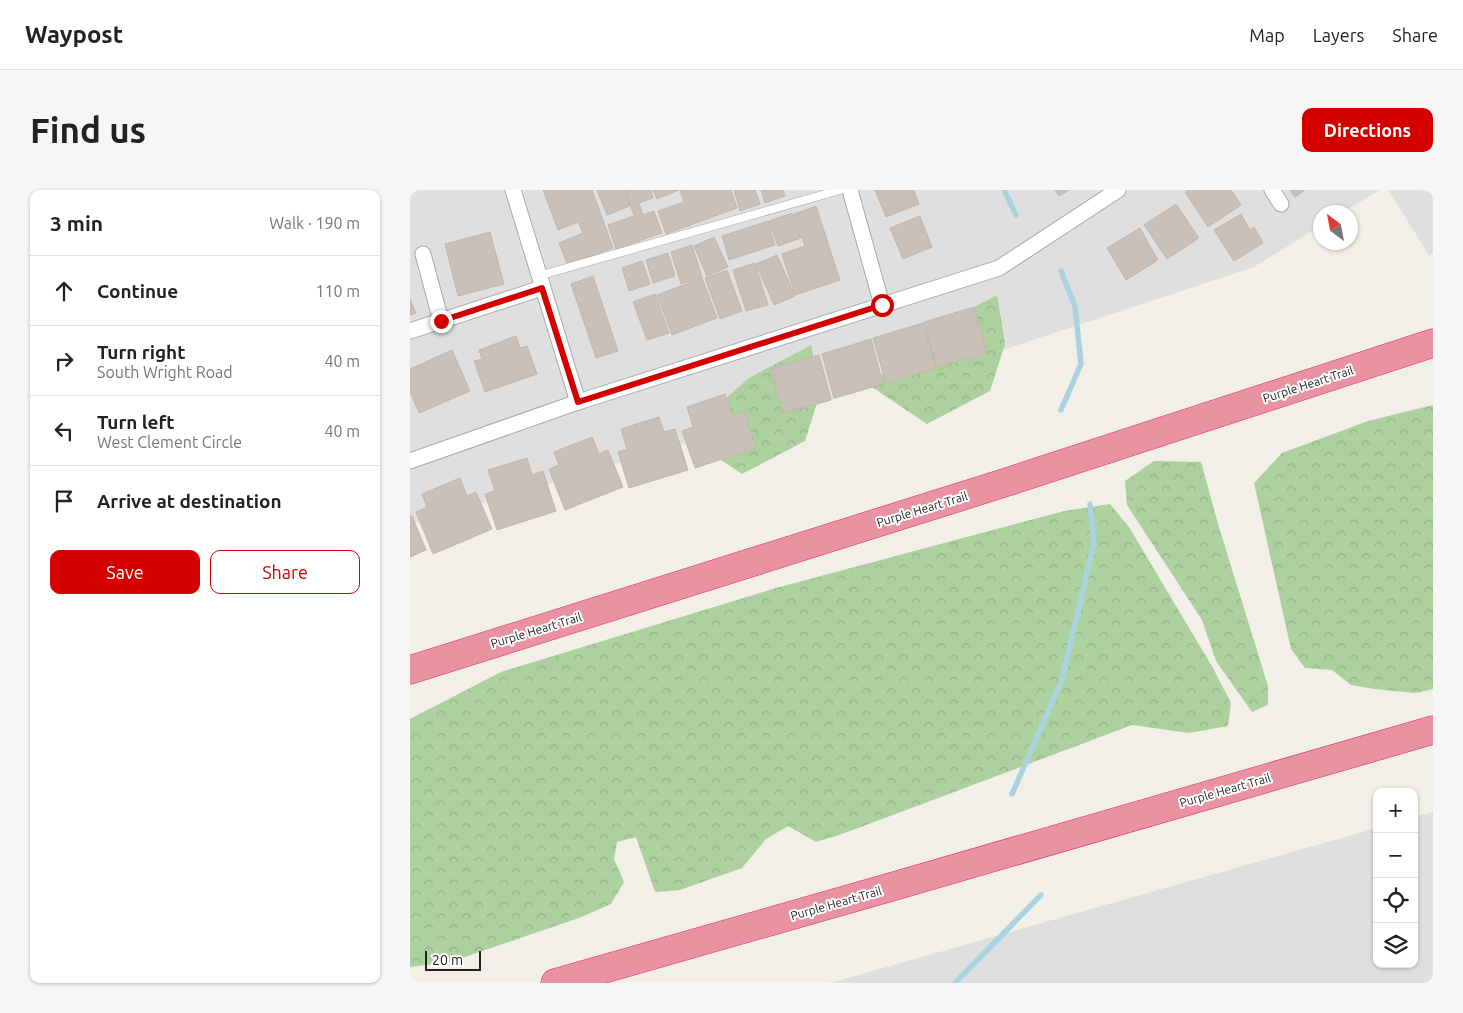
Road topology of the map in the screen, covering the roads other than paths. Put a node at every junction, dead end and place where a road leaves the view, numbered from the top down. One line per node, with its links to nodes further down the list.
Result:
1 (513, 190): 8 (street)
2 (840, 190): 8 (lane)
3 (850, 190): 9 (street)
4 (1118, 190): 9 (street)
5 (1272, 190): 6 (street)
6 (1281, 204)
7 (423, 254): 10 (street)
8 (540, 282): 10 (street); 13 (street)
9 (882, 305): 13 (street)
10 (441, 321): 11 (street)
11 (410, 331)
12 (1433, 343): 15 (highway, Purple Heart Trail)
13 (578, 402): 14 (street)
14 (410, 461)
15 (410, 670)
16 (1433, 730): 17 (highway, Purple Heart Trail)
17 (555, 983)

